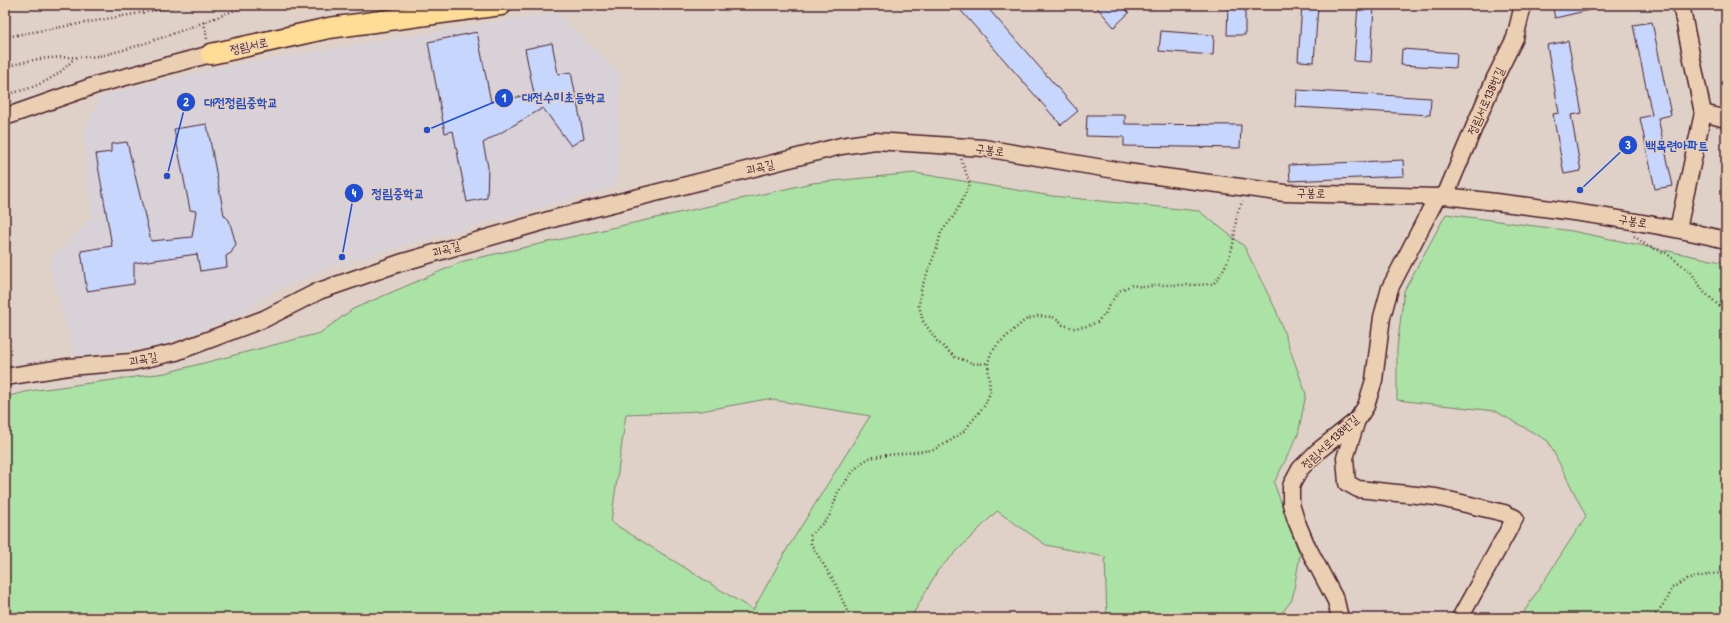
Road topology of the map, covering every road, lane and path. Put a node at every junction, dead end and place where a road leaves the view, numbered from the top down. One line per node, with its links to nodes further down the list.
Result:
1 (185, 5): 7 (path)
2 (249, 5): 6 (path)
3 (501, 5): 8 (main road, 정림서로)
4 (1523, 5): 18 (street, 정림서로138번길)
5 (1681, 5): 12 (street)
6 (204, 22): 8 (path); 9 (path)
7 (5, 37)
8 (209, 49): 13 (street, 정림서로)
9 (74, 57): 10 (path); 11 (path)
10 (5, 68)
11 (5, 94)
12 (1703, 113): 14 (street); 19 (street)
13 (5, 118)
14 (1726, 119)
15 (896, 142): 16 (street, 구봉로); 24 (street, 괴곡길)
16 (956, 146): 17 (street, 구봉로); 23 (path)
17 (1258, 189): 18 (street, 구봉로); 23 (path)
18 (1441, 197): 19 (street, 구봉로); 25 (street, 정림서로138번길)
19 (1678, 229): 21 (street, 구봉로)
20 (1630, 233): 22 (path)
21 (1726, 240)
22 (1726, 312)
23 (988, 363): 29 (path)
24 (5, 377)
25 (1357, 420): 30 (street, 정림서로138번길); 31 (street)
26 (1726, 573): 32 (path)
27 (5, 605): 28 (path)
28 (21, 618)
29 (850, 618)
30 (1340, 618)
31 (1460, 618)
32 (1653, 618)

